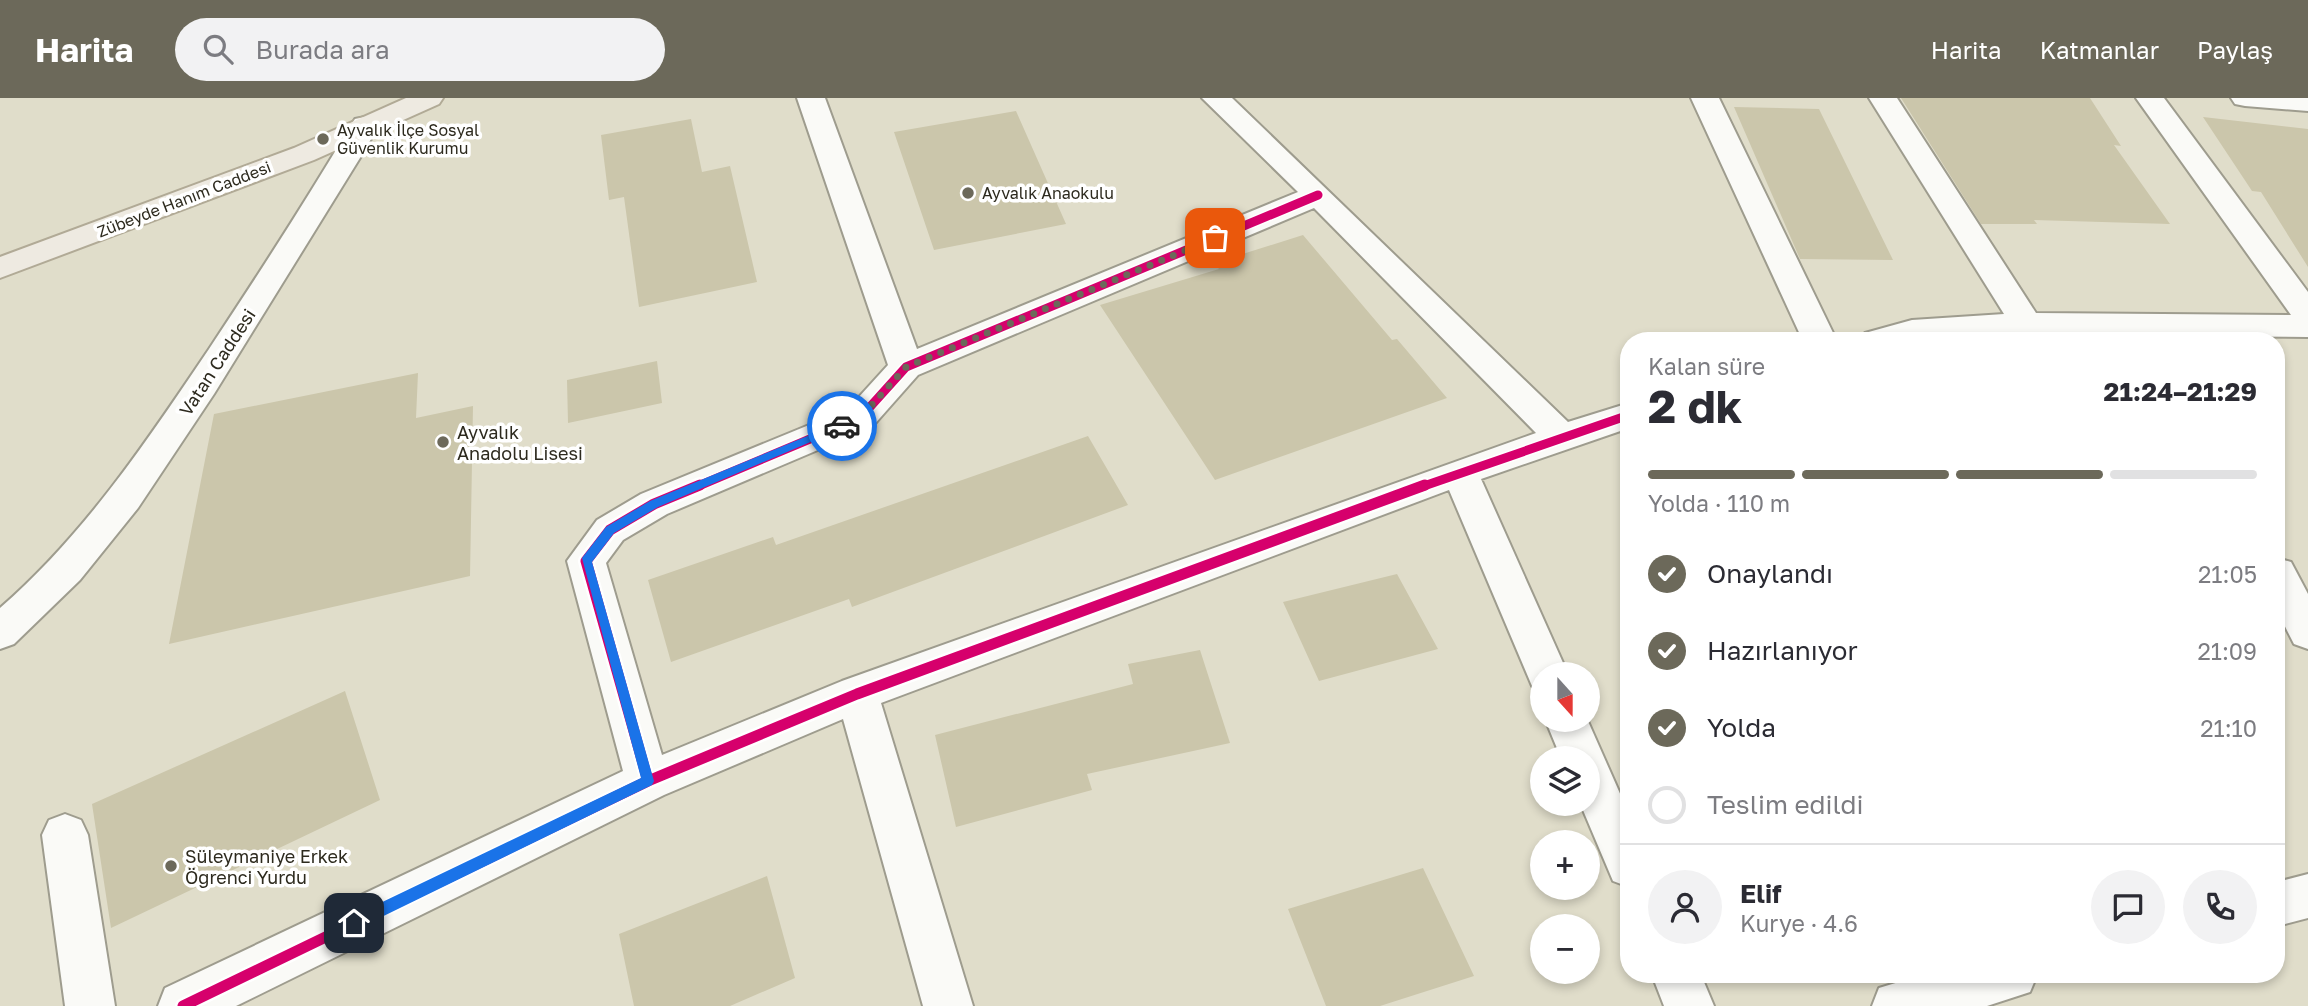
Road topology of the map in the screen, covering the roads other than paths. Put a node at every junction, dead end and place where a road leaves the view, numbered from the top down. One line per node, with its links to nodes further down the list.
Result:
1 (429, 98): 9 (main road)
2 (811, 98): 19 (street)
3 (1216, 98): 10 (street)
4 (1705, 98): 15 (street)
5 (1882, 98): 13 (street)
6 (2150, 98): 12 (street)
7 (2245, 98): 8 (street)
8 (2308, 103)
9 (365, 125): 11 (main road, Zübeyde Hanım Caddesi); 24 (street, Vatan Caddesi)
10 (1318, 195): 19 (street); 21 (street)
11 (0, 268)
12 (2308, 315)
13 (2026, 324): 16 (street); 17 (street)
14 (2308, 326): 18 (street)
15 (1816, 332)
16 (1908, 332)
17 (2136, 332)
18 (2173, 332)
19 (906, 367): 28 (street)
20 (1620, 418): 21 (street)
21 (1561, 438): 22 (street)
22 (1460, 472): 26 (street); 27 (street)
23 (2285, 588): 25 (street)
24 (0, 632)
25 (2308, 632)
26 (1542, 662)
27 (857, 694): 28 (street); 38 (street)
28 (648, 781): 37 (street)
29 (1600, 798): 31 (street)
30 (65, 835): 36 (street)
31 (1620, 845)
32 (2308, 896): 33 (street)
33 (2285, 902)
34 (1679, 983): 39 (street)
35 (1945, 983): 40 (street)
36 (90, 1006)
37 (183, 1006)
38 (948, 1006)
39 (1689, 1006)
40 (1897, 1006)

